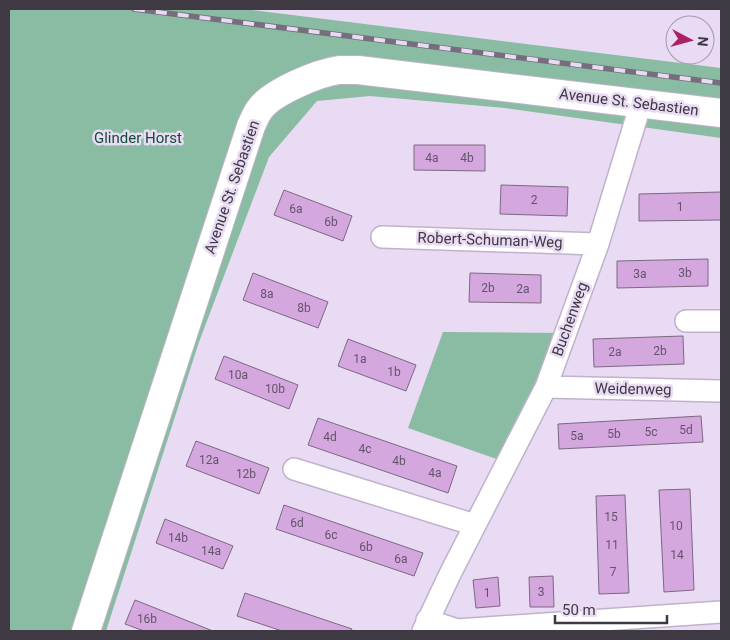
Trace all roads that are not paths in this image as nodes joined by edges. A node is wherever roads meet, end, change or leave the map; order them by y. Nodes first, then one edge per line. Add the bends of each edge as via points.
1 (641, 103) junction
2 (721, 113) edge
3 (382, 237) dead end
4 (598, 244) junction
5 (686, 321) dead end
6 (721, 321) edge
7 (546, 387) junction
8 (721, 391) edge
9 (294, 468) dead end
10 (474, 525) junction
11 (721, 612) edge
12 (425, 626) edge
13 (570, 627) edge
14 (457, 630) edge
15 (86, 631) edge

1 - 2 main road, Avenue St. Sebastien
1 - 4 street, Buchenweg
1 - 15 main road, Avenue St. Sebastien via 339,70 307,79 260,108 251,126
3 - 4 street, Robert-Schuman-Weg
4 - 7 street, Buchenweg
5 - 6 street
7 - 8 street, Weidenweg
7 - 10 street, Buchenweg
9 - 10 street
10 - 12 street, Buchenweg
11 - 13 street
12 - 14 street
13 - 14 street

